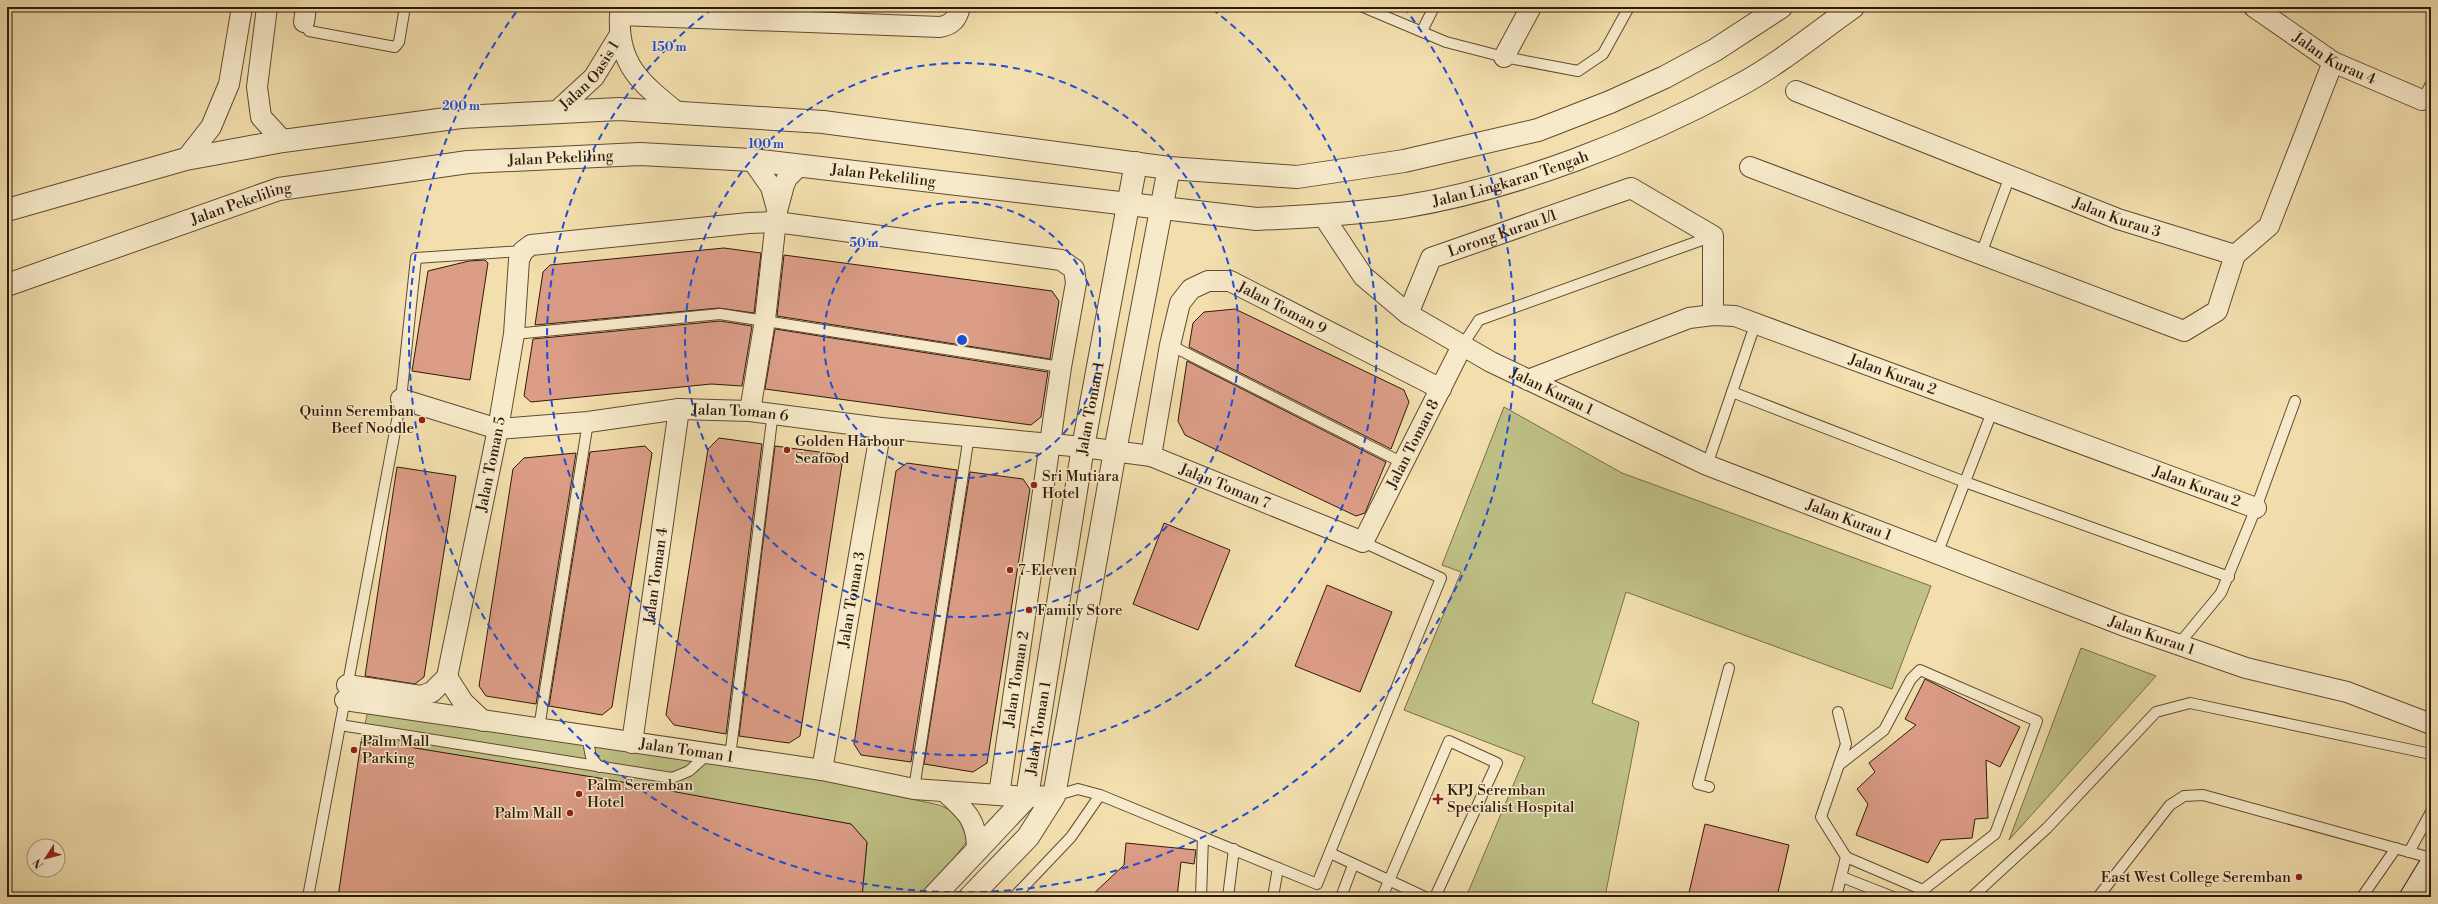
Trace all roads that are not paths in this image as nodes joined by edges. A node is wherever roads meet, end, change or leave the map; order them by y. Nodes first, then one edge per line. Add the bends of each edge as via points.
1 (242, 7) edge
2 (267, 7) edge
3 (405, 7) edge
4 (960, 7) edge
5 (1363, 7) edge
6 (1434, 7) edge
7 (1531, 7) edge
8 (1630, 7) edge
9 (1781, 7) edge
10 (1853, 7) edge
11 (2254, 7) edge
12 (617, 11) edge
13 (305, 14) edge
14 (862, 16) edge
15 (1422, 31) junction
16 (619, 36) junction
17 (1504, 57) junction
18 (2333, 62) junction
19 (1796, 91) dead end
20 (2426, 92) edge
21 (556, 112) junction
22 (678, 113) junction
23 (283, 141) junction
24 (186, 159) junction
25 (752, 160) junction
26 (1136, 163) junction
27 (800, 166) junction
28 (1750, 167) dead end
29 (1169, 168) junction
30 (2010, 176) junction
31 (1129, 206) junction
32 (1160, 209) junction
33 (7, 210) edge
34 (777, 217) junction
35 (1324, 217) junction
36 (1713, 236) junction
37 (523, 251) junction
38 (1981, 254) junction
39 (2235, 255) junction
40 (7, 285) edge
41 (1408, 314) junction
42 (1713, 315) junction
43 (765, 320) junction
44 (1755, 325) junction
45 (514, 334) junction
46 (1170, 345) junction
47 (1462, 346) junction
48 (1061, 366) junction
49 (1528, 380) junction
50 (1441, 388) junction
51 (1732, 392) junction
52 (401, 399) junction
53 (2295, 401) dead end
54 (679, 409) junction
55 (750, 411) junction
56 (773, 412) junction
57 (1992, 412) junction
58 (588, 422) junction
59 (881, 428) junction
60 (498, 429) junction
61 (969, 436) junction
62 (1051, 444) junction
63 (1083, 447) junction
64 (1115, 451) junction
65 (1151, 456) junction
66 (1403, 463) junction
67 (1707, 465) junction
68 (1965, 482) junction
69 (2256, 508) junction
70 (1363, 542) junction
71 (1937, 554) junction
72 (2229, 577) junction
73 (2178, 645) junction
74 (1729, 668) dead end
75 (1017, 675) junction
76 (447, 677) junction
77 (1046, 678) junction
78 (346, 693) junction
79 (1838, 712) dead end
80 (483, 721) junction
81 (2431, 724) edge
82 (340, 725) junction
83 (539, 728) junction
84 (587, 736) junction
85 (632, 743) junction
86 (709, 753) junction
87 (2431, 754) edge
88 (730, 757) junction
89 (1839, 765) junction
90 (599, 767) junction
91 (822, 770) junction
92 (1709, 787) dead end
93 (914, 789) junction
94 (944, 791) junction
95 (999, 795) junction
96 (1100, 795) junction
97 (1054, 796) junction
98 (1027, 797) junction
99 (2431, 812) edge
100 (1204, 837) junction
101 (2396, 848) junction
102 (977, 849) junction
103 (1234, 849) junction
104 (2409, 852) junction
105 (1330, 853) junction
106 (1846, 857) junction
107 (2431, 858) edge
108 (2431, 864) edge
109 (1353, 865) junction
110 (1278, 868) junction
111 (1842, 876) junction
112 (1388, 880) junction
113 (1920, 894) edge
114 (308, 897) edge
115 (933, 897) edge
116 (970, 897) edge
117 (1014, 897) edge
118 (1201, 897) edge
119 (1228, 897) edge
120 (1273, 897) edge
121 (1341, 897) edge
122 (1382, 897) edge
123 (1425, 897) edge
124 (1435, 897) edge
125 (1836, 897) edge
126 (1893, 897) edge
127 (1972, 897) edge
128 (2098, 897) edge
129 (2362, 897) edge
130 (2411, 897) edge

1 - 24 street via 229,84 211,127
2 - 23 street via 257,87 261,118
3 - 13 lane via 400,42 395,47 309,31
4 - 14 street, Jalan Oasis 1 via 953,22 940,27
5 - 15 lane
6 - 15 lane
7 - 17 street
8 - 17 lane via 1603,54 1578,71
9 - 29 street via 1715,50 1665,77 1538,130 1404,160 1297,177
10 - 35 street, Jalan Lingkaran Tengah via 1774,64 1738,86 1624,140 1557,166 1482,188 1403,206
11 - 18 street, Jalan Kurau 4
12 - 14 street, Jalan Oasis 1
12 - 16 street, Jalan Oasis 1
15 - 17 lane via 1446,42
16 - 21 street, Jalan Oasis 1 via 594,77
16 - 22 street, Jalan Oasis 1 via 637,77
18 - 20 street, Jalan Kurau 4
18 - 39 street via 2269,226
19 - 30 street, Jalan Kurau 3
21 - 22 street via 619,110
21 - 23 street via 461,117
22 - 26 street via 823,122
23 - 24 street
24 - 33 street
25 - 27 street, Jalan Pekeliling
25 - 34 street via 771,187
25 - 40 street, Jalan Pekeliling via 640,154 468,162 279,189
26 - 29 street
26 - 31 street, Jalan Toman 1
27 - 31 street, Jalan Pekeliling
27 - 34 street via 787,178
28 - 38 street
29 - 32 street, Jalan Toman 1
30 - 38 lane
30 - 39 street, Jalan Kurau 3 via 2118,218
31 - 32 street, Jalan Lingkaran Tengah
31 - 63 street, Jalan Toman 1
32 - 35 street, Jalan Lingkaran Tengah via 1257,219
32 - 64 street, Jalan Toman 1
34 - 37 street, Jalan Toman 2 via 749,223 531,245
34 - 43 street
34 - 48 street, Jalan Toman 2 via 1061,260 1074,269 1076,283
35 - 41 street, Jalan Kurau 1 via 1362,276
36 - 41 street, Lorong Kurau 1/1 via 1631,188 1431,258
36 - 42 street
36 - 47 lane via 1479,320
37 - 45 street, Jalan Toman 5 via 518,260
37 - 52 lane via 416,258
38 - 39 street via 2184,331 2217,311
41 - 47 street, Jalan Kurau 1
42 - 44 street, Jalan Kurau 2 via 1735,316
42 - 49 street, Jalan Kurau 2 via 1689,318
43 - 45 lane via 720,314
43 - 48 lane
43 - 55 street
44 - 51 lane
44 - 57 street, Jalan Kurau 2
45 - 60 street, Jalan Toman 5
46 - 50 street, Jalan Toman 9 via 1180,303 1191,288 1208,281 1230,281
46 - 65 street, Jalan Toman 9
46 - 66 lane
47 - 49 street, Jalan Kurau 1
47 - 50 street, Jalan Toman 8
48 - 62 street, Jalan Toman 2
49 - 67 street, Jalan Kurau 1
50 - 66 street, Jalan Toman 8
51 - 67 lane
51 - 68 lane
52 - 60 street, Jalan Toman 6
52 - 78 lane
53 - 69 lane
54 - 55 street, Jalan Toman 6
54 - 58 street, Jalan Toman 6
54 - 85 street, Jalan Toman 4
55 - 56 street, Jalan Toman 6
56 - 59 street, Jalan Toman 6
56 - 88 lane
57 - 68 lane
57 - 69 street, Jalan Kurau 2
58 - 60 street, Jalan Toman 6
58 - 83 lane
59 - 61 street, Jalan Toman 6
59 - 91 street, Jalan Toman 3
60 - 76 street, Jalan Toman 5
61 - 62 street, Jalan Toman 6
61 - 93 lane
62 - 63 street, Jalan Toman 6
62 - 75 street, Jalan Toman 2
63 - 64 street, Jalan Toman 7
63 - 77 street, Jalan Toman 1
64 - 65 street, Jalan Toman 7
64 - 97 street, Jalan Toman 1
65 - 70 street, Jalan Toman 7
66 - 70 street, Jalan Toman 8
67 - 71 street, Jalan Kurau 1
68 - 71 lane
68 - 72 lane
69 - 72 lane
70 - 105 lane via 1441,578
71 - 73 street, Jalan Kurau 1
72 - 73 lane via 2212,606
73 - 81 street, Jalan Kurau 1 via 2246,668 2347,692
74 - 92 lane via 1698,784
75 - 77 street
75 - 95 street, Jalan Toman 2
76 - 78 street via 432,692 421,696
76 - 80 street via 463,702
77 - 98 street, Jalan Toman 1
78 - 80 street, Jalan Toman 1
78 - 82 lane
79 - 89 lane via 1846,744
80 - 83 street, Jalan Toman 1
82 - 90 lane
82 - 114 lane
83 - 84 street, Jalan Toman 1
84 - 85 street, Jalan Toman 1
84 - 90 lane via 591,757
85 - 86 street, Jalan Toman 1
86 - 88 street, Jalan Toman 1
86 - 90 lane via 689,771 672,778
87 - 127 lane via 2190,703 2156,712 2047,828
88 - 91 street, Jalan Toman 1
89 - 106 lane via 1821,817
89 - 113 lane via 1884,730 1911,679 1920,670 2037,722 1995,834
91 - 93 street, Jalan Toman 1
93 - 94 street, Jalan Toman 1
94 - 95 street, Jalan Toman 1
94 - 102 street via 972,819
95 - 98 street, Jalan Toman 1
96 - 97 lane via 1078,789
96 - 100 lane
96 - 117 lane via 1071,838
97 - 98 street, Jalan Toman 1
97 - 116 street, Jalan Toman 1 via 1028,837
98 - 102 street, Jalan Toman 1
99 - 104 lane
100 - 103 lane
100 - 118 lane
101 - 104 lane
101 - 128 lane via 2203,795 2184,796 2170,805
101 - 129 lane
102 - 115 street, Jalan Toman 1
103 - 110 lane
103 - 119 lane
104 - 107 lane
105 - 109 lane
105 - 110 lane via 1317,884
106 - 111 lane
106 - 113 lane
108 - 130 street
109 - 112 lane
109 - 121 lane
110 - 120 lane
111 - 125 lane
111 - 126 lane
112 - 122 lane
112 - 123 lane
112 - 124 lane via 1449,741 1497,763

